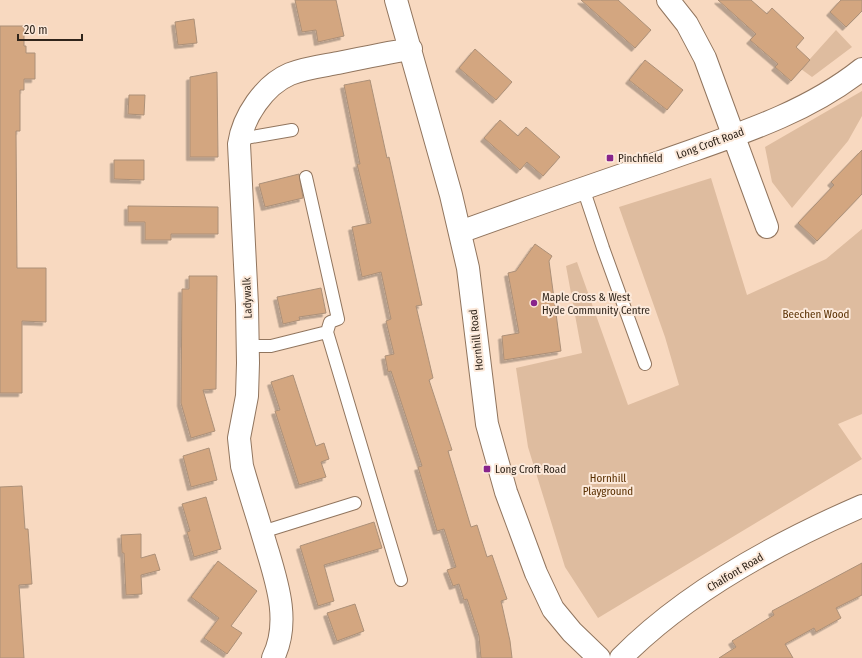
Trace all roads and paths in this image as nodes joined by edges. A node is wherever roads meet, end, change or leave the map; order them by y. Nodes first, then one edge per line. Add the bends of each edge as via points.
1 (396, 0) edge
2 (668, 0) edge
3 (411, 49) junction
4 (862, 69) edge
5 (292, 130) dead end
6 (733, 136) junction
7 (240, 139) junction
8 (306, 177) dead end
9 (583, 188) junction
10 (767, 226) dead end
11 (460, 232) junction
12 (327, 332) junction
13 (248, 346) junction
14 (645, 364) dead end
15 (355, 503) dead end
16 (862, 506) edge
17 (262, 532) junction
18 (401, 580) dead end
19 (273, 658) edge
20 (599, 658) edge
21 (621, 658) edge

1 - 3 street, Hornhill Road
2 - 6 street via 687,24 705,58
3 - 7 street, Ladywalk via 289,74 264,95 246,118
3 - 11 street, Hornhill Road
4 - 6 street, Long Croft Road via 810,103
5 - 7 lane
6 - 9 street, Long Croft Road
6 - 10 street
7 - 13 street, Ladywalk
8 - 12 lane via 338,319 330,322
9 - 11 street, Long Croft Road
9 - 14 lane
11 - 20 street, Hornhill Road via 468,268 487,424 506,492 536,573 551,605 572,632
12 - 13 lane via 271,346
12 - 18 lane
13 - 17 street, Ladywalk via 247,396 239,438 240,452
15 - 17 lane
16 - 21 street, Chalfont Road via 744,566 700,594 653,629
17 - 19 street, Ladywalk via 281,607 278,646

